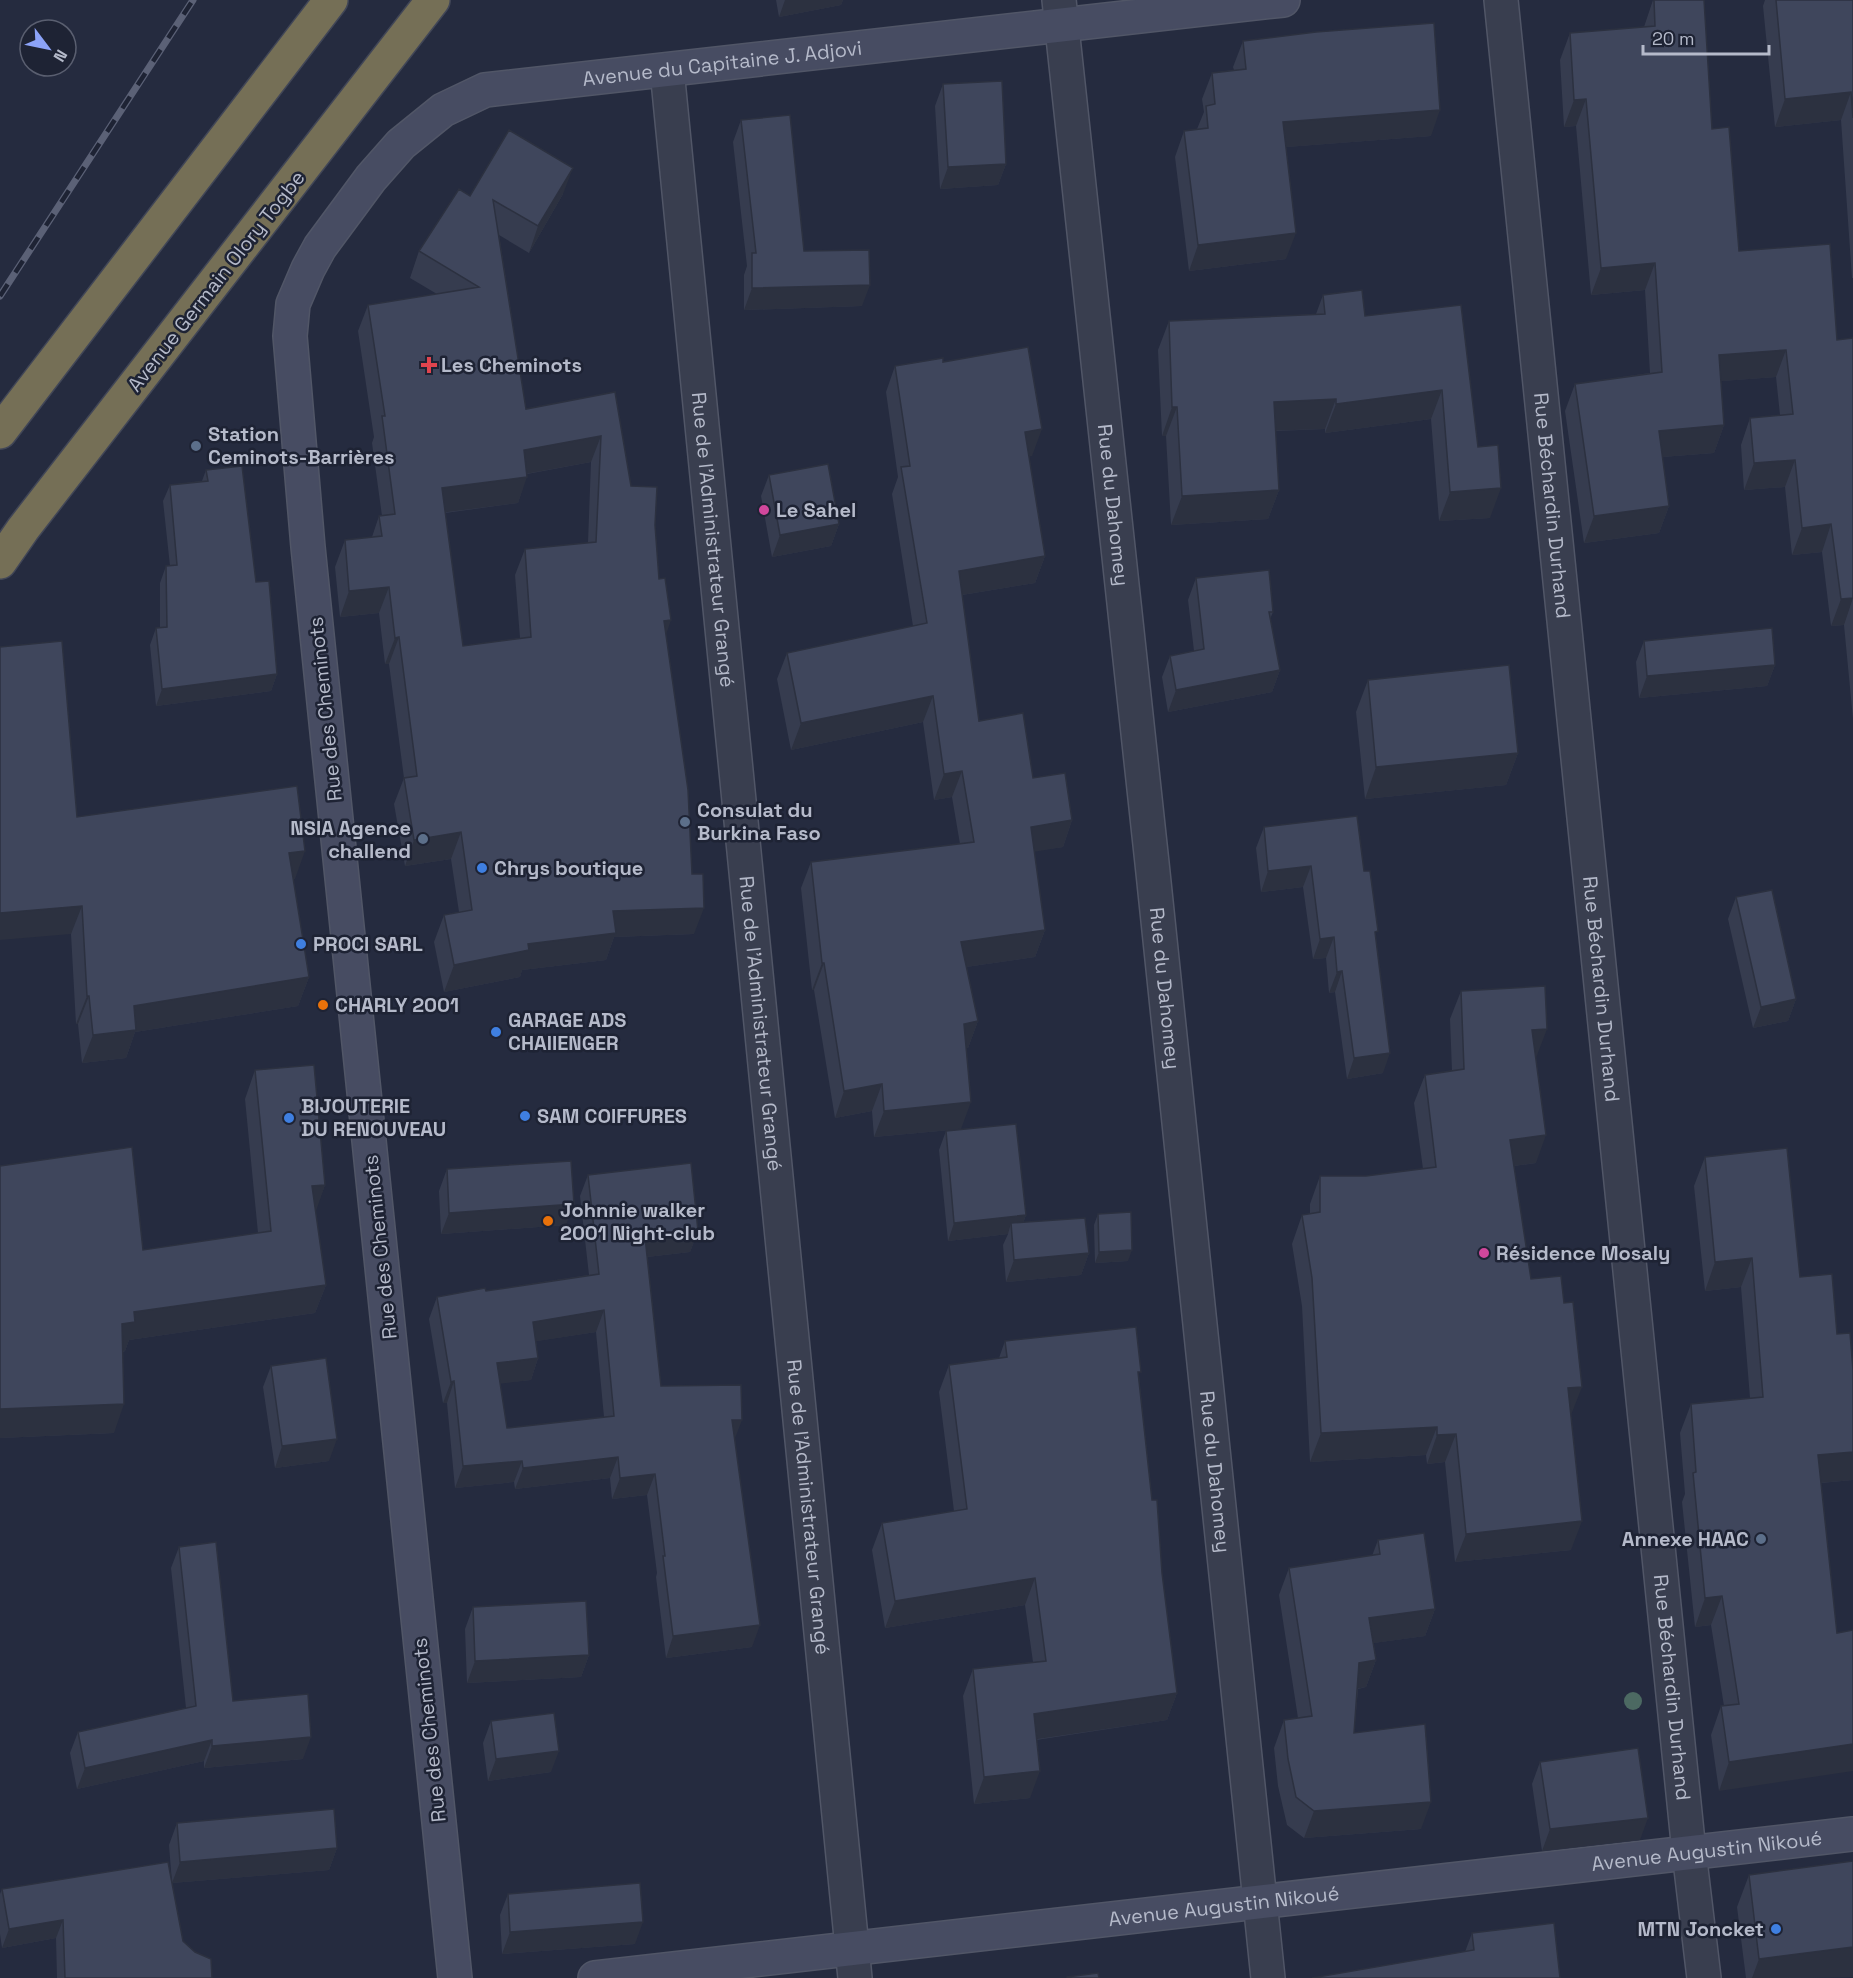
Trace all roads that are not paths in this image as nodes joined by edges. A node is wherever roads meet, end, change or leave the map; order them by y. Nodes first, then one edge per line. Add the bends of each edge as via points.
1 (330, 0) edge
2 (433, 0) edge
3 (1283, 0) edge
4 (1501, 0) edge
5 (1060, 13) edge
6 (667, 70) junction
7 (290, 336) joint
8 (0, 432) edge
9 (0, 562) edge
10 (1853, 1834) edge
11 (1689, 1852) junction
12 (1260, 1902) junction
13 (854, 1963) edge
14 (455, 1978) edge
15 (595, 1978) edge
16 (1268, 1978) edge
17 (1704, 1978) edge

1 - 8 highway
2 - 9 highway, Avenue Germain Olory Togbe
3 - 5 street, Avenue du Capitaine J. Adjovi
4 - 11 street, Rue Béchardin Durhand
5 - 6 street, Avenue du Capitaine J. Adjovi
5 - 12 street, Rue du Dahomey
6 - 7 street, Avenue du Capitaine J. Adjovi via 486,90 443,110 401,144 320,247 293,304
6 - 13 street, Rue de l'Administrateur Grangé
7 - 14 street, Rue des Cheminots via 308,547
10 - 11 street, Avenue Augustin Nikoué
11 - 12 street, Avenue Augustin Nikoué
11 - 17 street, Rue Béchardin Durhand
12 - 13 street, Avenue Augustin Nikoué
12 - 16 street, Rue du Dahomey
13 - 15 street, Avenue Augustin Nikoué

